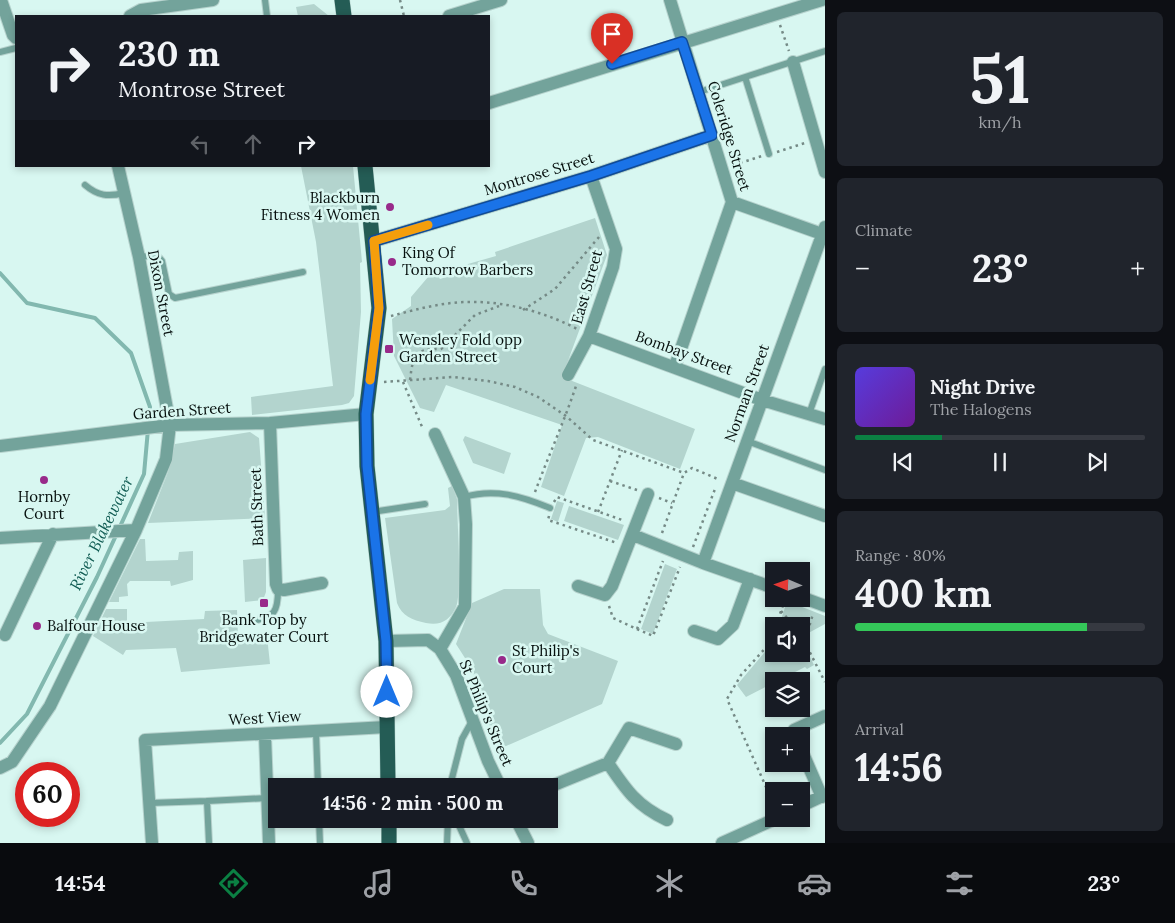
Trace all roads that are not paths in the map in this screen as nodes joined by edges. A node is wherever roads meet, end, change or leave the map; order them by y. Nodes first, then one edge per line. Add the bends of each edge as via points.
1 (1, 0) edge
2 (213, 0) edge
3 (265, 0) edge
4 (342, 0) edge
5 (501, 0) edge
6 (670, 0) edge
7 (820, 0) edge
8 (137, 9) edge
9 (267, 15) edge
10 (344, 15) edge
11 (456, 15) edge
12 (15, 37) edge
13 (682, 42) junction
14 (15, 48) edge
15 (825, 51) edge
16 (0, 52) edge
17 (793, 62) junction
18 (745, 77) junction
19 (699, 92) junction
20 (490, 103) edge
21 (712, 135) junction
22 (820, 138) edge
23 (769, 154) dead end
24 (118, 167) edge
25 (365, 167) edge
26 (825, 172) edge
27 (591, 176) junction
28 (85, 185) dead end
29 (124, 193) junction
30 (732, 202) junction
31 (824, 232) edge
32 (374, 241) junction
33 (139, 257) junction
34 (303, 272) dead end
35 (589, 336) junction
36 (676, 366) junction
37 (825, 368) edge
38 (568, 375) road end
39 (762, 400) junction
40 (366, 414) junction
41 (808, 414) junction
42 (825, 419) edge
43 (270, 423) junction
44 (170, 426) junction
45 (435, 434) road end
46 (747, 441) junction
47 (0, 446) edge
48 (825, 470) edge
49 (731, 484) junction
50 (648, 494) dead end
51 (464, 497) junction
52 (425, 504) dead end
53 (550, 508) road end
54 (372, 512) junction
55 (825, 516) edge
56 (130, 530) junction
57 (53, 534) junction
58 (632, 536) junction
59 (0, 538) edge
60 (703, 563) junction
61 (750, 579) junction
62 (322, 583) dead end
63 (765, 585) edge
64 (578, 586) dead end
65 (278, 589) junction
66 (252, 621) dead end
67 (694, 631) dead end
68 (5, 635) dead end
69 (386, 641) junction
70 (440, 648) junction
71 (825, 716) edge
72 (473, 720) junction
73 (387, 726) junction
74 (801, 727) edge
75 (316, 732) junction
76 (265, 735) junction
77 (676, 744) dead end
78 (608, 763) junction
79 (0, 768) edge
80 (810, 768) edge
81 (318, 778) edge
82 (388, 778) edge
83 (452, 778) edge
84 (497, 778) edge
85 (558, 783) edge
86 (823, 796) edge
87 (268, 798) joint
88 (207, 801) junction
89 (810, 802) edge
90 (150, 803) junction
91 (667, 820) dead end
92 (765, 824) edge
93 (269, 828) edge
94 (319, 828) edge
95 (389, 828) edge
96 (448, 828) edge
97 (460, 828) edge
98 (520, 828) edge
99 (152, 843) edge
100 (209, 843) edge
101 (269, 843) edge
102 (320, 843) edge
103 (389, 843) edge
104 (447, 843) edge
105 (467, 843) edge
106 (528, 843) edge
107 (722, 843) edge

1 - 12 street
2 - 8 street
3 - 9 lane
4 - 10 main road
5 - 11 street
6 - 13 street, Coleridge Street
7 - 13 street
13 - 19 street, Coleridge Street
13 - 20 street
14 - 16 lane
15 - 17 lane
17 - 18 lane
17 - 22 street
18 - 19 lane
18 - 23 lane
19 - 21 street, Coleridge Street
21 - 27 street, Montrose Street
21 - 30 street, Coleridge Street
22 - 26 street
24 - 29 street, Dixon Street
25 - 32 main road
27 - 32 street, Montrose Street
27 - 35 street, East Street via 616,249
28 - 29 lane via 101,195
29 - 33 street, Dixon Street
30 - 31 street
30 - 36 street, Coleridge Street
31 - 39 street, Norman Street
32 - 40 main road via 379,308
33 - 34 lane via 157,255 162,262 169,294 175,298
33 - 44 street, Dixon Street
35 - 36 street, Bombay Street
35 - 38 street, East Street
36 - 39 street, Bombay Street
37 - 41 lane
39 - 41 street, Bombay Street
39 - 46 street, Norman Street
40 - 43 street, Garden Street
40 - 54 main road
41 - 42 street, Bombay Street
43 - 44 street, Garden Street
43 - 65 street, Bath Street
44 - 47 street, Garden Street
44 - 56 street, Dixon Street via 166,459
45 - 51 street
46 - 48 lane
46 - 49 street, Norman Street
49 - 55 street
49 - 60 street, Norman Street
50 - 58 street
51 - 53 lane via 493,492 515,495
51 - 70 street via 465,606
52 - 54 lane
54 - 69 main road
56 - 57 street
56 - 79 street, Dixon Street via 50,706 12,762
57 - 59 street
57 - 68 street
58 - 60 street
58 - 64 street via 612,586 605,595
60 - 61 street
61 - 63 street
61 - 67 street via 733,625 718,639
62 - 65 street
65 - 66 lane via 278,602 272,615
69 - 70 street, St Philip's Street via 428,640
69 - 73 main road
70 - 72 street, St Philip's Street via 456,675
71 - 74 street
72 - 83 lane via 462,739
72 - 84 street, St Philip's Street
73 - 75 street, West View
73 - 82 main road
75 - 76 street, West View
75 - 81 lane
76 - 87 street
76 - 90 street, West View via 145,740
77 - 78 street via 629,728
78 - 85 street
78 - 91 street via 630,796
80 - 86 street
86 - 89 street
87 - 88 lane
88 - 90 lane
88 - 100 lane
90 - 99 street
92 - 107 street
93 - 101 street
94 - 102 lane
95 - 103 main road
96 - 104 lane
97 - 105 lane
98 - 106 street

